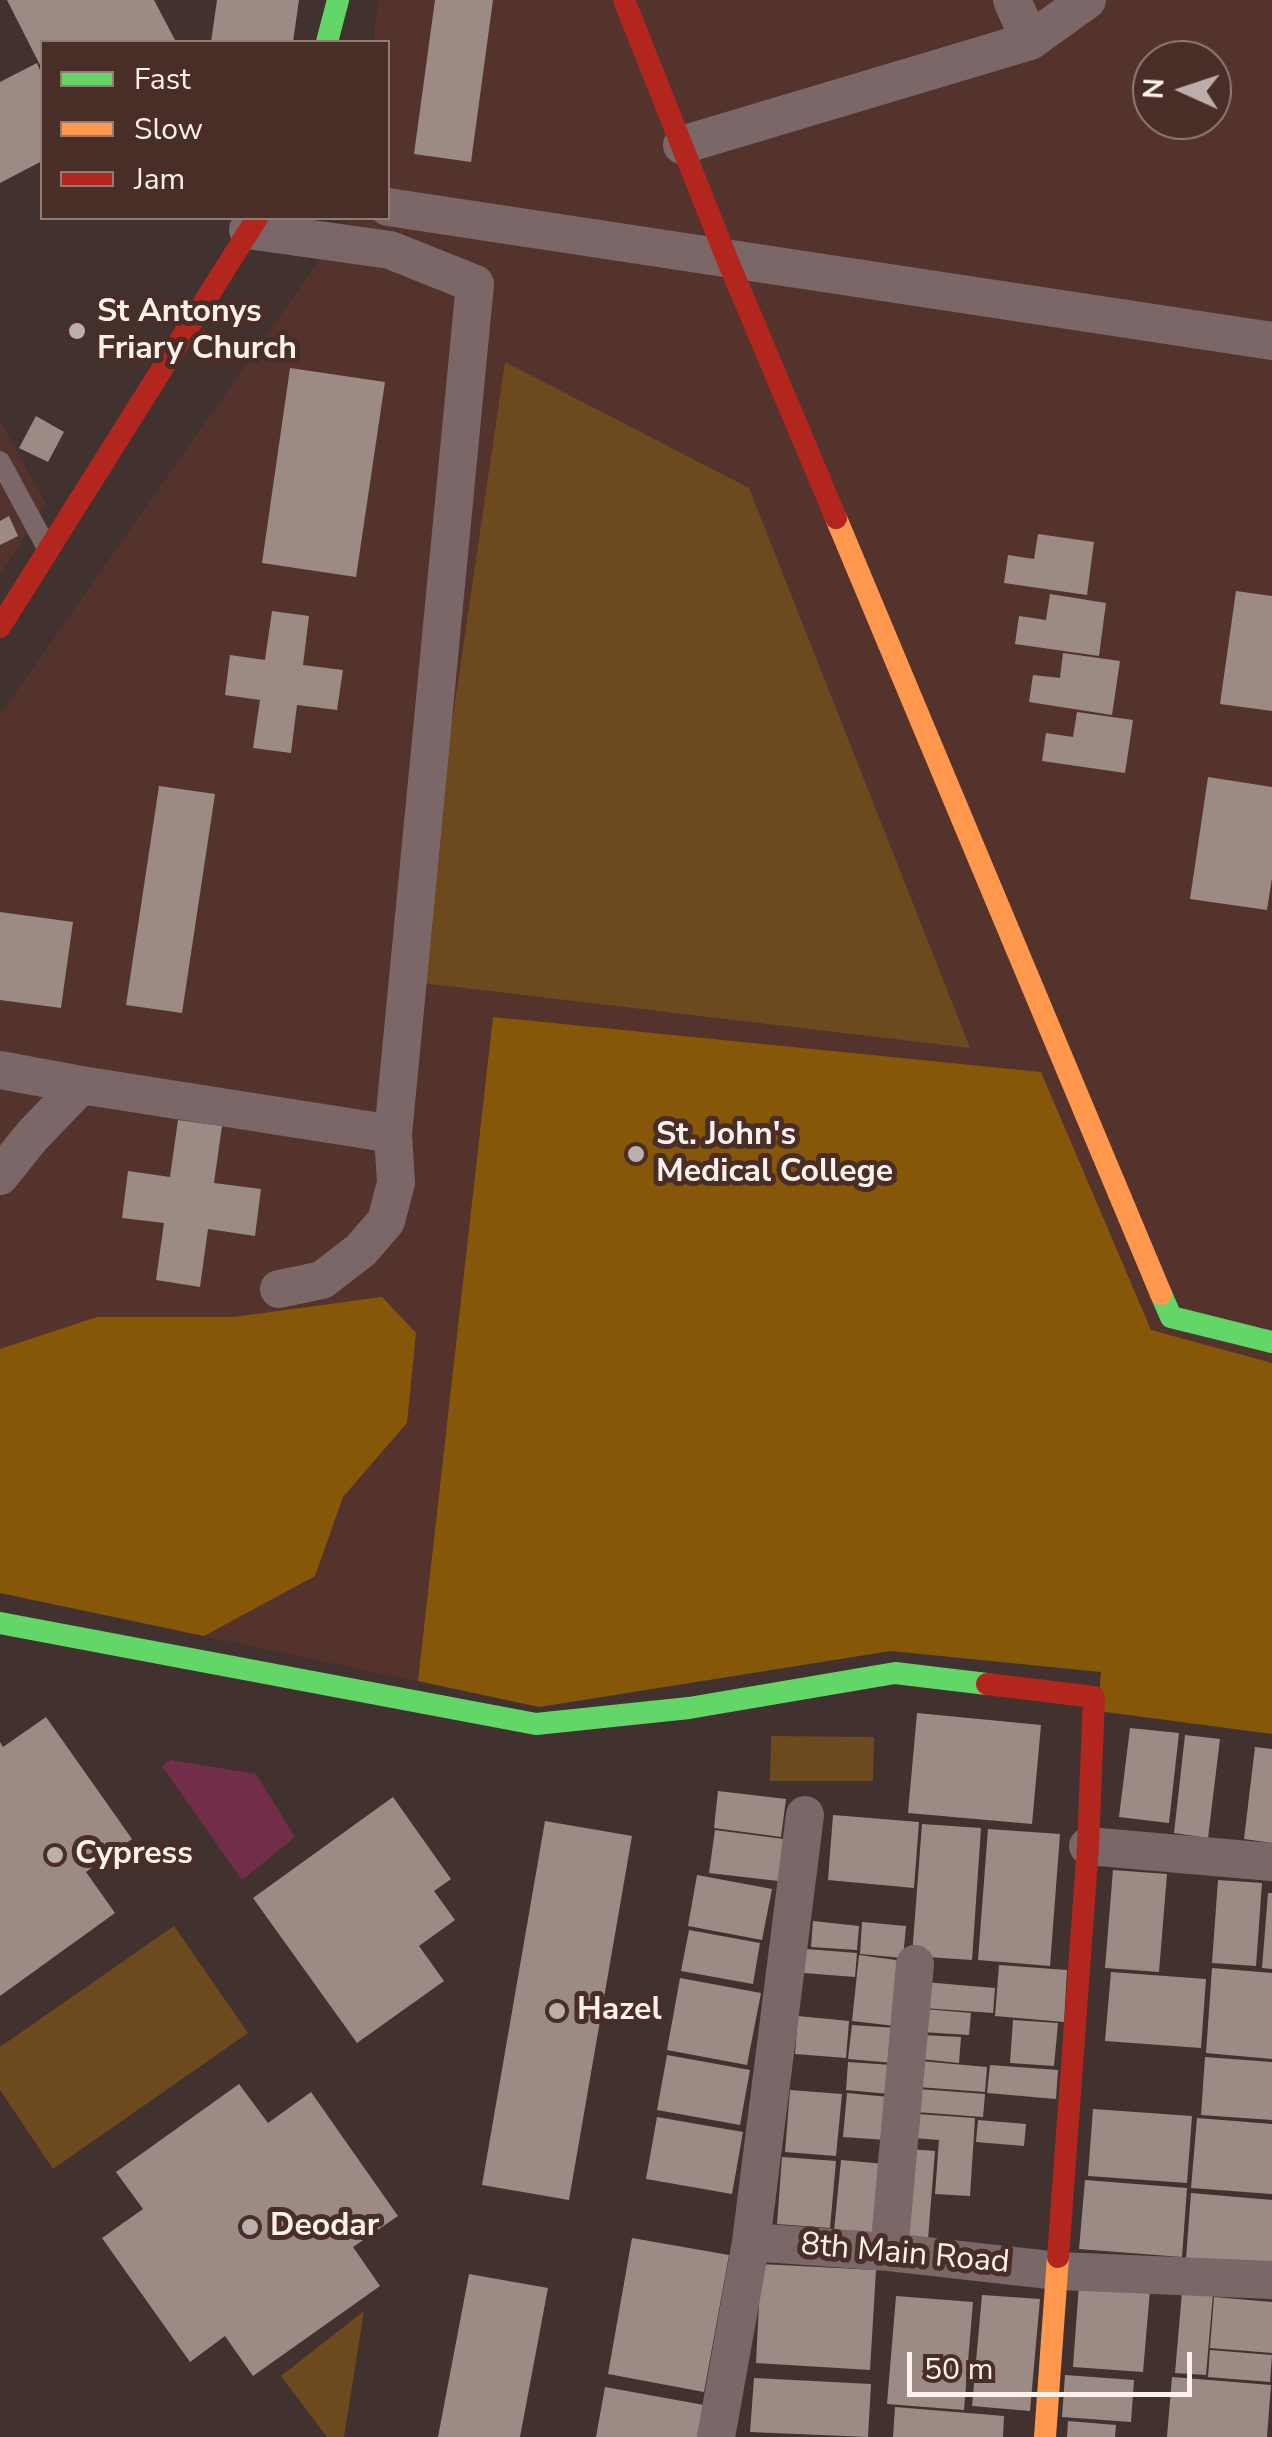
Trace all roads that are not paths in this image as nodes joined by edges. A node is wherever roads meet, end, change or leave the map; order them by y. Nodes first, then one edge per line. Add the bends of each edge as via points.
1 (338, 0) edge
2 (624, 0) edge
3 (1012, 0) edge
4 (1087, 0) edge
5 (328, 40) edge
6 (1030, 41) junction
7 (682, 146) junction
8 (390, 208) edge
9 (252, 224) edge
10 (727, 258) junction
11 (1272, 341) edge
12 (0, 461) edge
13 (48, 550) junction
14 (0, 627) edge
15 (0, 1070) edge
16 (81, 1085) junction
17 (393, 1134) junction
18 (0, 1176) edge
19 (278, 1289) dead end
20 (1272, 1342) edge
21 (0, 1623) edge
22 (805, 1815) dead end
23 (1088, 1846) junction
24 (1272, 1862) edge
25 (915, 1964) dead end
26 (751, 2242) junction
27 (890, 2252) junction
28 (1058, 2270) junction
29 (1272, 2280) edge
30 (716, 2437) edge
31 (1045, 2437) edge

1 - 5 street
2 - 7 street
3 - 6 street
4 - 6 street
6 - 7 street
7 - 10 street
8 - 10 street
9 - 13 street
9 - 17 street via 390,250 475,284
10 - 11 street
10 - 20 street via 1171,1318
12 - 13 lane
13 - 14 street
15 - 16 street
16 - 17 street
16 - 18 street
17 - 19 street via 396,1183 386,1221 322,1280
21 - 23 street via 536,1724 689,1708 894,1673 1094,1697
22 - 26 street
23 - 24 street
23 - 28 street
25 - 27 street
26 - 27 street, 8th Main Road
26 - 30 street
27 - 28 street, 8th Main Road
28 - 29 street, 8th Main Road
28 - 31 street

